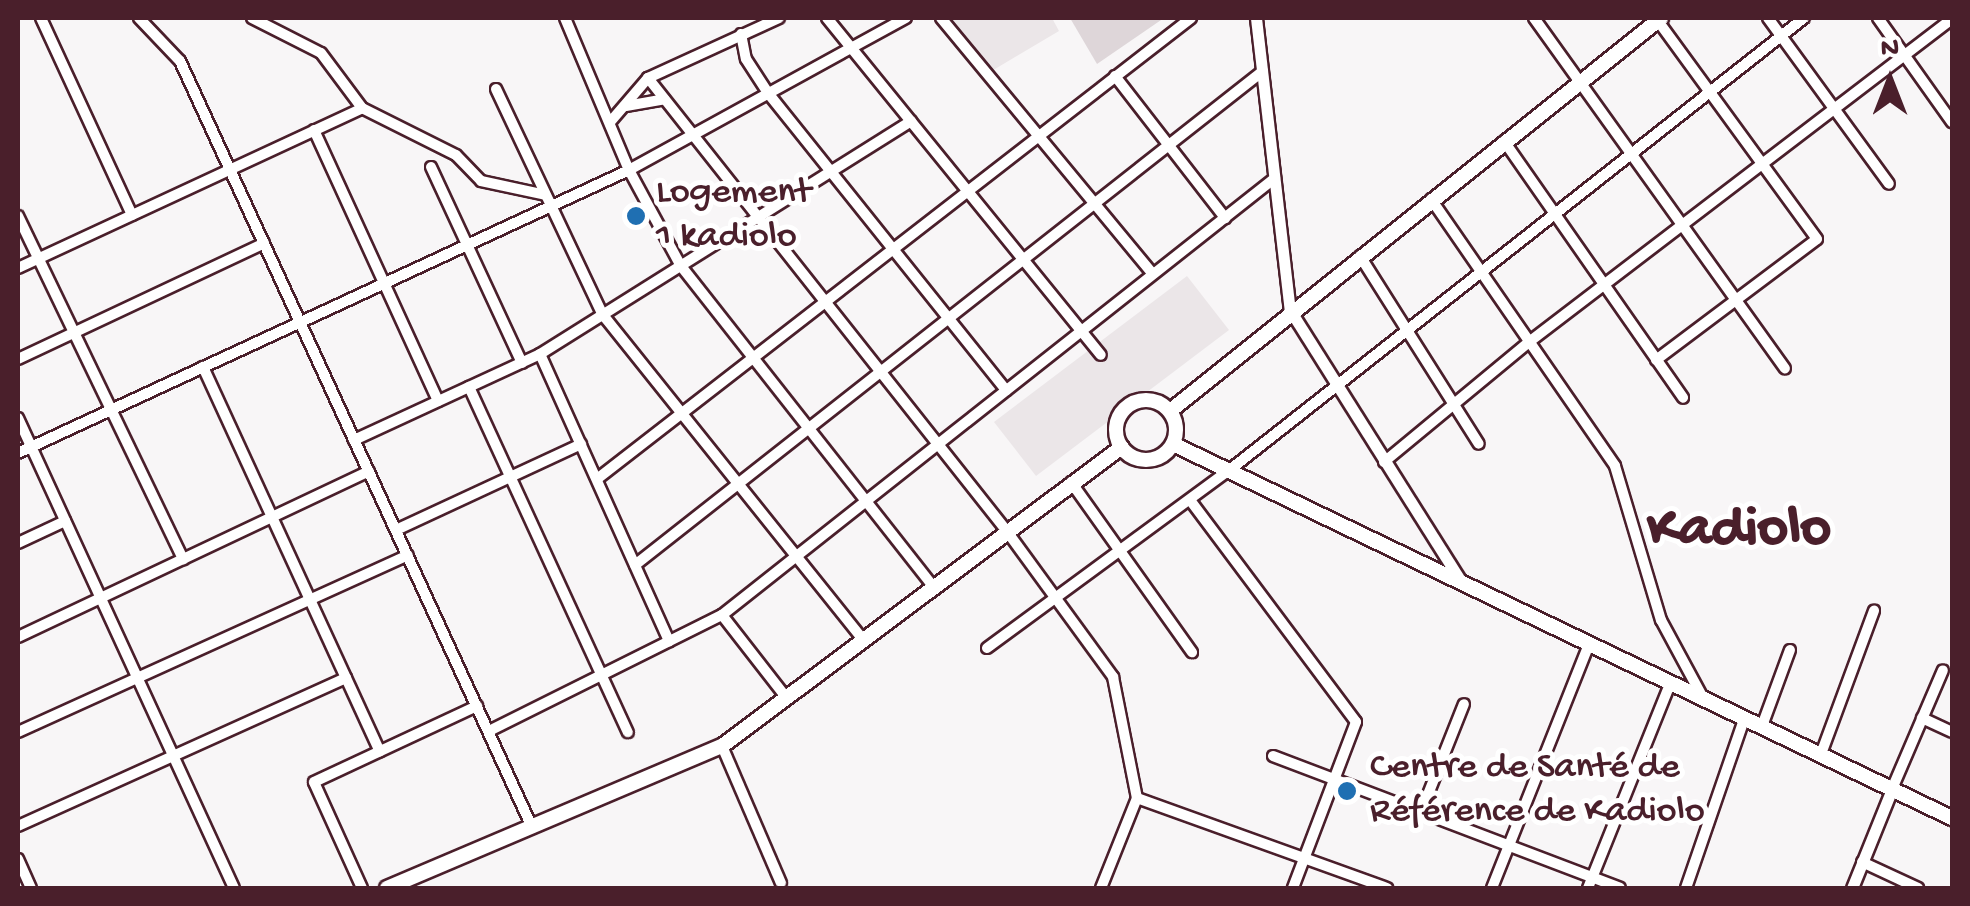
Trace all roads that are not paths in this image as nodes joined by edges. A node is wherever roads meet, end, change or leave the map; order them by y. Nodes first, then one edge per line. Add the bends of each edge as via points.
1 (41, 18) edge
2 (139, 18) edge
3 (252, 18) edge
4 (565, 18) edge
5 (779, 18) edge
6 (827, 18) edge
7 (906, 18) edge
8 (941, 18) edge
9 (1190, 18) edge
10 (1256, 18) edge
11 (1534, 18) edge
12 (1658, 18) edge
13 (1768, 18) edge
14 (1804, 18) edge
15 (1878, 18) edge
16 (1952, 19) edge
17 (752, 23) edge
18 (741, 34) junction
19 (1781, 36) junction
20 (851, 48) junction
21 (1905, 56) junction
22 (1263, 71) junction
23 (1115, 76) junction
24 (648, 78) junction
25 (1580, 82) junction
26 (496, 89) dead end
27 (1709, 92) junction
28 (768, 94) junction
29 (664, 99) junction
30 (602, 100) junction
31 (623, 106) junction
32 (362, 108) junction
33 (1836, 110) junction
34 (610, 120) junction
35 (911, 120) junction
36 (1952, 122) edge
37 (314, 130) junction
38 (693, 134) junction
39 (1039, 136) junction
40 (1504, 141) junction
41 (1169, 145) junction
42 (1631, 152) junction
43 (1764, 166) junction
44 (431, 167) dead end
45 (230, 169) junction
46 (629, 170) junction
47 (830, 171) junction
48 (1275, 178) junction
49 (1890, 184) dead end
50 (968, 191) junction
51 (1431, 199) junction
52 (548, 200) junction
53 (1095, 203) junction
54 (1554, 213) junction
55 (132, 215) junction
56 (18, 216) edge
57 (758, 217) junction
58 (1225, 218) junction
59 (1685, 228) junction
60 (264, 244) junction
61 (467, 245) junction
62 (893, 249) junction
63 (1360, 255) junction
64 (42, 257) junction
65 (1024, 259) junction
66 (681, 266) junction
67 (18, 268) edge
68 (1480, 270) junction
69 (1154, 274) junction
70 (384, 283) junction
71 (1605, 286) junction
72 (1736, 300) junction
73 (825, 302) junction
74 (1290, 310) junction
75 (602, 315) junction
76 (948, 318) junction
77 (300, 322) junction
78 (1406, 329) junction
79 (77, 331) junction
80 (1082, 331) junction
81 (1529, 342) junction
82 (540, 354) junction
83 (1101, 354) dead end
84 (753, 358) junction
85 (18, 359) edge
86 (1656, 360) junction
87 (522, 363) junction
88 (203, 368) junction
89 (1785, 368) dead end
90 (880, 372) junction
91 (1336, 385) junction
92 (469, 387) junction
93 (1006, 390) junction
94 (1683, 398) dead end
95 (438, 401) junction
96 (1454, 404) junction
97 (113, 409) junction
98 (1170, 410) junction
99 (682, 414) junction
100 (18, 418) edge
101 (809, 428) junction
102 (354, 440) junction
103 (581, 444) junction
104 (938, 444) junction
105 (1173, 444) junction
106 (1478, 444) dead end
107 (31, 447) junction
108 (1121, 447) junction
109 (18, 454) edge
110 (1384, 462) junction
111 (369, 471) junction
112 (1228, 472) junction
113 (510, 476) junction
114 (596, 480) junction
115 (1070, 481) junction
116 (738, 484) junction
117 (1190, 500) junction
118 (866, 501) junction
119 (272, 517) junction
120 (65, 520) junction
121 (396, 530) junction
122 (1006, 530) junction
123 (18, 543) edge
124 (1120, 551) junction
125 (408, 554) junction
126 (796, 556) junction
127 (183, 558) junction
128 (635, 565) junction
129 (1462, 584) junction
130 (932, 585) junction
131 (100, 598) junction
132 (1056, 598) junction
133 (310, 599) junction
134 (1874, 611) dead end
135 (722, 614) junction
136 (18, 636) edge
137 (862, 638) junction
138 (669, 641) junction
139 (1589, 644) junction
140 (987, 648) dead end
141 (1790, 650) dead end
142 (1192, 652) dead end
143 (1942, 670) dead end
144 (601, 675) junction
145 (137, 677) junction
146 (346, 678) junction
147 (1671, 682) junction
148 (785, 696) junction
149 (1702, 696) junction
150 (1464, 704) dead end
151 (478, 706) junction
152 (1745, 717) junction
153 (1922, 718) junction
154 (1762, 726) junction
155 (489, 731) junction
156 (18, 732) edge
157 (628, 732) dead end
158 (1952, 732) edge
159 (722, 746) junction
160 (380, 751) junction
161 (1821, 754) junction
162 (173, 756) junction
163 (1273, 756) dead end
164 (1334, 779) junction
165 (1892, 789) junction
166 (1137, 798) junction
167 (1421, 812) junction
168 (1952, 818) edge
169 (18, 826) edge
170 (532, 827) junction
171 (1509, 846) junction
172 (1304, 858) junction
173 (18, 859) edge
174 (1862, 862) junction
175 (781, 883) dead end
176 (1591, 883) edge
177 (31, 888) edge
178 (234, 888) edge
179 (362, 888) edge
180 (387, 888) edge
181 (1102, 888) edge
182 (1292, 888) edge
183 (1387, 888) edge
184 (1492, 888) edge
185 (1620, 888) edge
186 (1686, 888) edge
187 (1852, 888) edge
188 (1918, 888) edge

1 - 55 street
2 - 45 street via 180,61
3 - 32 street via 321,53
4 - 30 street
5 - 17 street
6 - 20 street
7 - 20 street
8 - 39 street
9 - 23 street
10 - 22 street
11 - 25 street
12 - 25 main road
12 - 27 street
13 - 19 street
14 - 19 street
15 - 21 street
16 - 21 street
17 - 18 street
18 - 24 street
18 - 28 street via 746,58
19 - 27 street
19 - 33 street
20 - 28 street
20 - 35 street
21 - 33 street
21 - 36 street
22 - 41 street
22 - 48 street
23 - 39 street
23 - 41 street
24 - 29 street
24 - 31 street
25 - 40 main road
25 - 42 street
26 - 52 street
27 - 42 street
27 - 43 street
28 - 38 street
28 - 47 street
29 - 31 street
29 - 38 street
30 - 31 street
30 - 34 street
31 - 34 street
32 - 37 street
32 - 52 street via 456,155 481,181
33 - 43 street
33 - 49 street
34 - 46 street
35 - 47 street
35 - 50 street
37 - 45 street
37 - 70 street
38 - 46 street
38 - 57 street
39 - 50 street
39 - 53 street
40 - 51 main road
40 - 54 street
41 - 53 street
41 - 58 street
42 - 54 street
42 - 59 street
43 - 59 street
43 - 72 street via 1817,240
44 - 61 street
45 - 55 street
45 - 60 street
46 - 52 street
46 - 66 street
47 - 57 street
47 - 62 street
48 - 58 street
48 - 74 street
50 - 62 street
50 - 65 street
51 - 63 main road
51 - 68 street
52 - 61 street
52 - 75 street
53 - 65 street
53 - 69 street
54 - 68 street
54 - 71 street
55 - 64 street
56 - 64 street
57 - 66 street
57 - 73 street
58 - 69 street
59 - 71 street
59 - 72 street
60 - 77 street
60 - 79 street
61 - 70 street
61 - 87 street
62 - 73 street
62 - 76 street
63 - 74 main road
63 - 78 street
64 - 67 street
64 - 79 street
65 - 76 street
65 - 80 street
66 - 75 street
66 - 84 street
68 - 78 street
68 - 81 street
69 - 80 street
70 - 77 street
70 - 95 street
71 - 81 street
71 - 86 street
72 - 86 street
72 - 89 street
73 - 84 street
73 - 90 street
74 - 91 street
74 - 98 main road
75 - 82 street
75 - 99 street
76 - 90 street
76 - 93 street
77 - 88 street
77 - 102 street
78 - 91 street
78 - 96 street
79 - 85 street
79 - 97 street
80 - 83 street
80 - 93 street
81 - 96 street
81 - 149 street via 1615,466 1662,620
82 - 87 street
82 - 103 street
84 - 99 street
84 - 101 street
86 - 94 street
87 - 92 street
88 - 97 street
88 - 119 street
90 - 101 street
90 - 104 street
91 - 110 street
91 - 112 street
92 - 95 street
92 - 113 street
93 - 104 street
95 - 102 street
96 - 106 street
96 - 110 street
97 - 107 street
97 - 127 street
98 - 105 main road via 1177,427
98 - 108 main road via 1153,400 1126,408 1116,422
99 - 114 street
99 - 116 street
100 - 107 street
101 - 116 street
101 - 118 street
102 - 111 street
103 - 113 street
103 - 114 street
104 - 118 street
104 - 122 street
105 - 108 main road via 1148,461
105 - 112 main road
107 - 109 street
107 - 120 street
108 - 115 main road
110 - 129 street
111 - 119 street
111 - 121 street
112 - 117 street
112 - 129 main road
113 - 121 street
113 - 144 street
114 - 128 street
115 - 122 main road
115 - 124 street
116 - 126 street
116 - 128 street
117 - 124 street
117 - 164 street via 1356,722
118 - 126 street
118 - 130 street
119 - 127 street
119 - 133 street
120 - 123 street
120 - 131 street
121 - 125 street
122 - 130 main road
122 - 132 street
124 - 132 street
124 - 142 street
125 - 133 street
125 - 151 street
126 - 135 street
126 - 137 street
127 - 131 street
128 - 138 street
129 - 139 main road
130 - 137 main road
131 - 136 street
131 - 145 street
132 - 140 street
132 - 166 street via 1114,677
133 - 145 street
133 - 146 street
134 - 161 street
135 - 138 street
135 - 148 street
137 - 148 main road
138 - 144 street
139 - 147 main road
139 - 171 street
141 - 154 street
143 - 153 street
144 - 155 street
144 - 157 street
145 - 156 street
145 - 162 street
146 - 160 street
146 - 162 street
147 - 149 main road
147 - 176 street
148 - 159 main road
149 - 152 main road
150 - 167 street
151 - 155 street
151 - 160 street
152 - 154 main road
152 - 186 street
153 - 158 street
153 - 165 street
154 - 161 main road
155 - 170 street
159 - 170 main road
159 - 175 street
160 - 179 street via 314,782
161 - 165 main road
162 - 169 street
162 - 178 street
163 - 164 street
164 - 167 street
164 - 172 street
165 - 168 main road
165 - 174 street
166 - 172 street
166 - 181 street
167 - 171 street
170 - 180 main road
171 - 176 street
171 - 184 street
172 - 182 street
172 - 183 street
173 - 177 street
174 - 187 street
174 - 188 street
176 - 185 street

